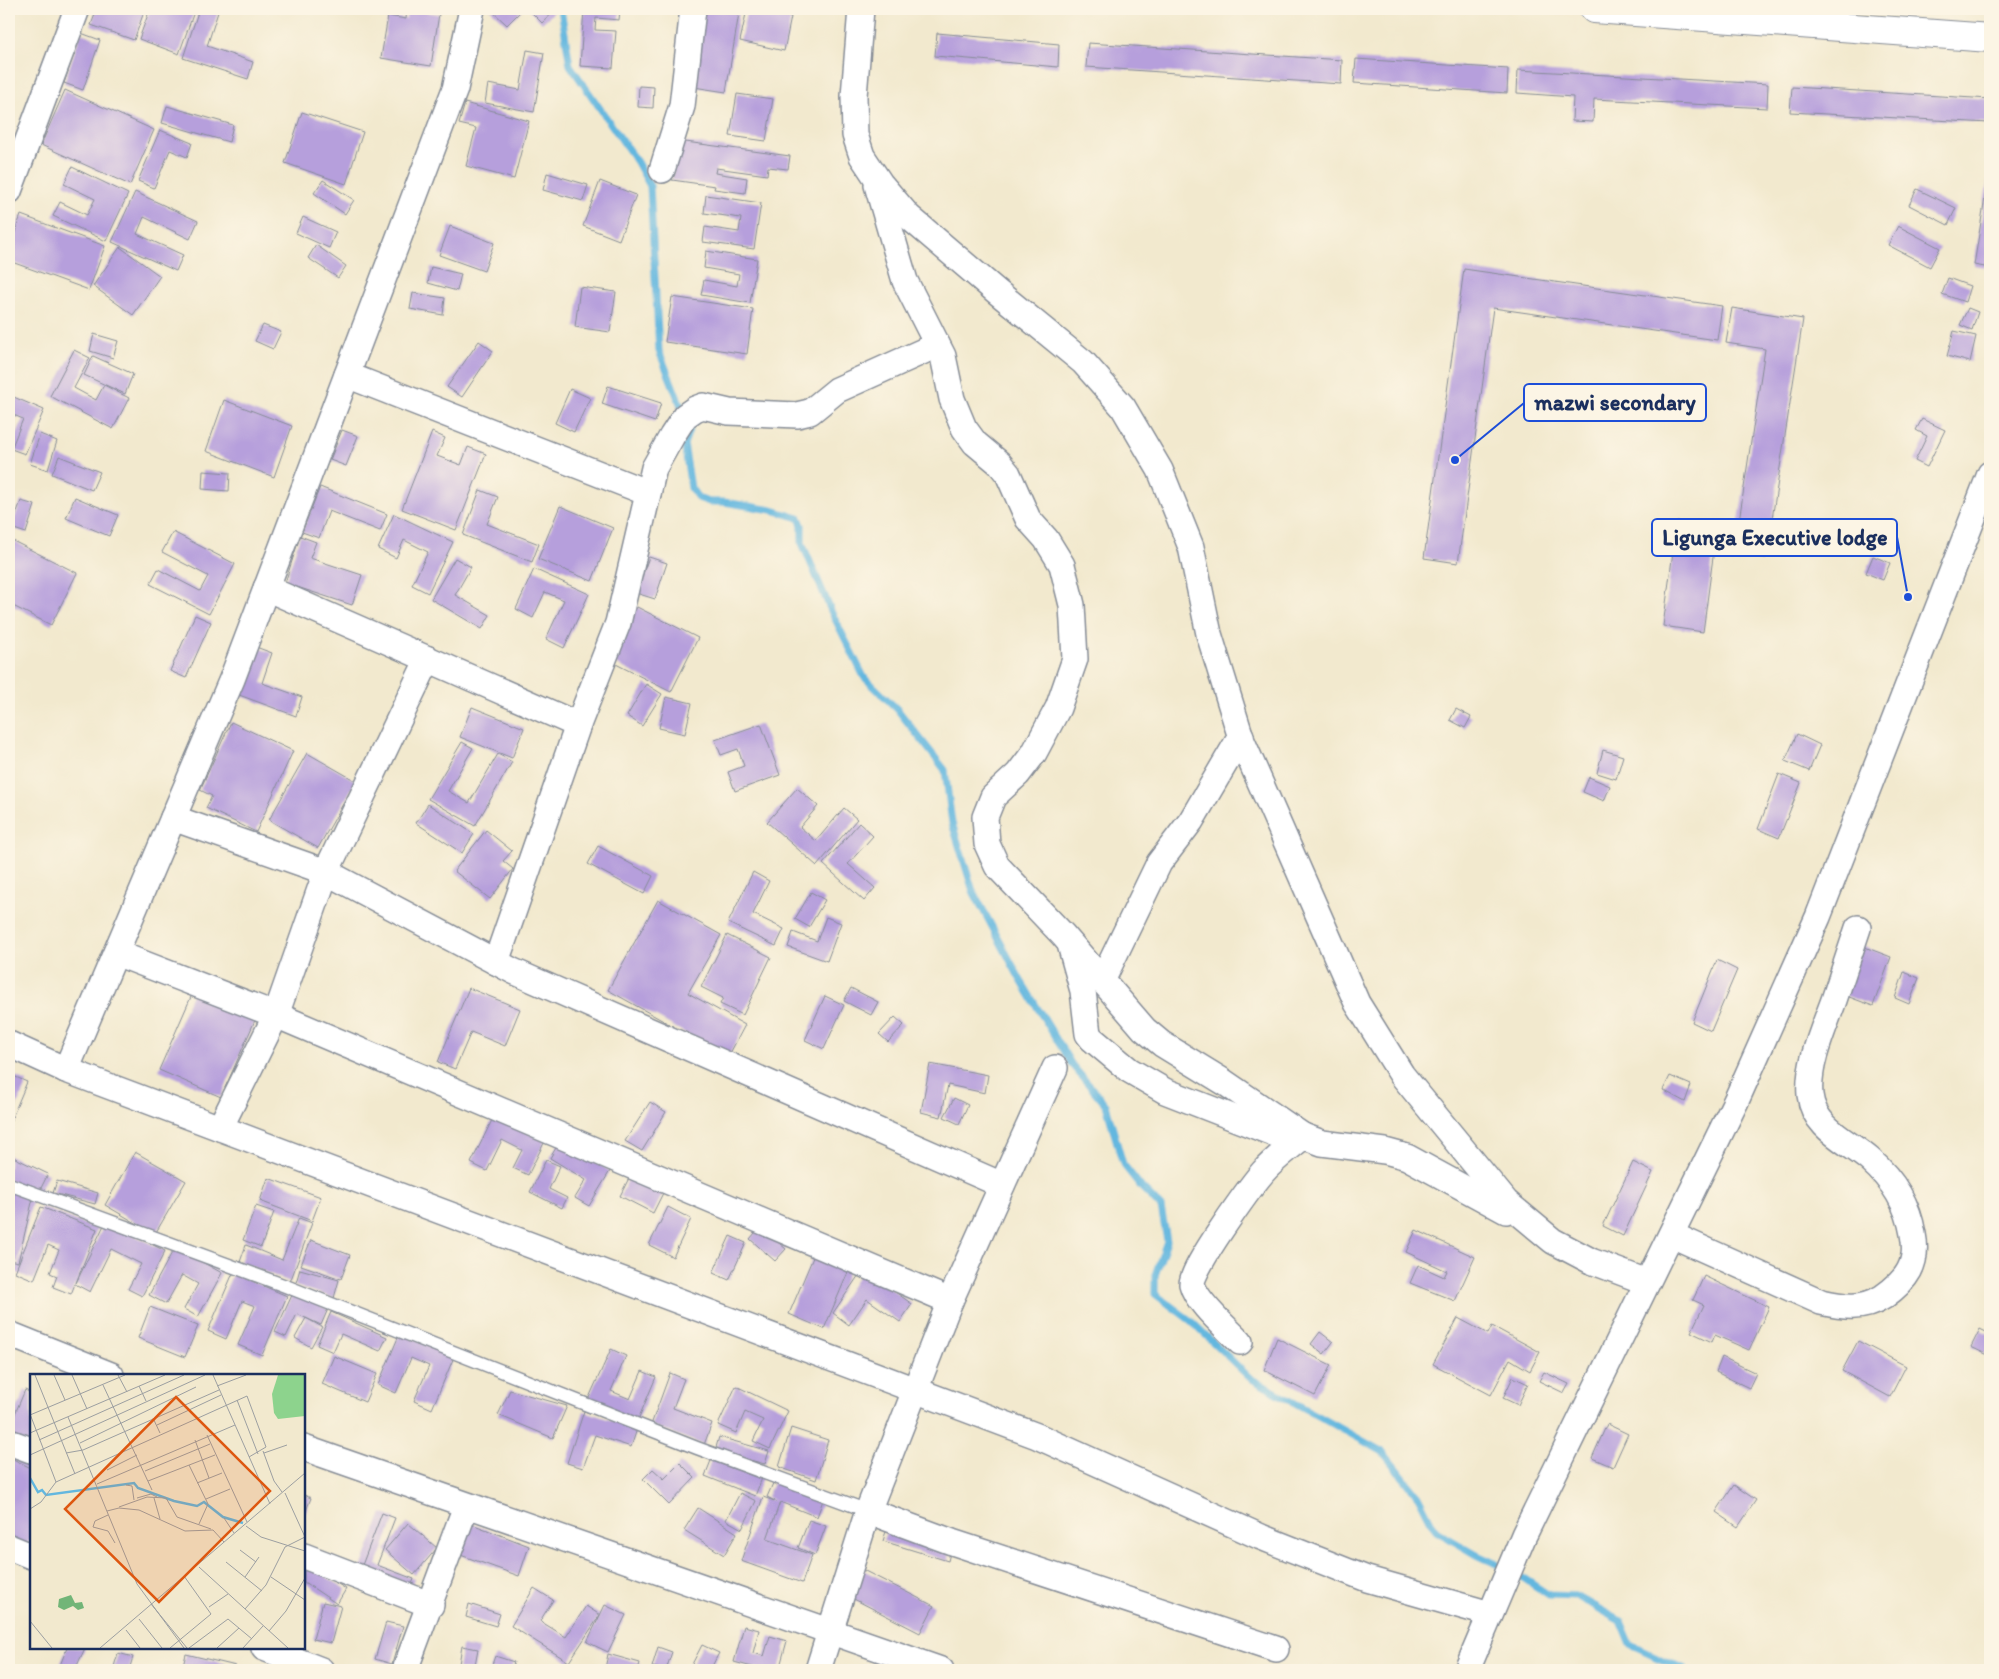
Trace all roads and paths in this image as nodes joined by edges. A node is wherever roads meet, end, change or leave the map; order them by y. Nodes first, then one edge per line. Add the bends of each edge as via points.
1 (77, 9) edge
2 (472, 9) edge
3 (694, 9) edge
4 (862, 9) edge
5 (1594, 9) edge
6 (1990, 38) edge
7 (662, 170) dead end
8 (874, 174) junction
9 (9, 192) edge
10 (937, 345) junction
11 (347, 375) junction
12 (1990, 474) edge
13 (648, 493) junction
14 (266, 588) junction
15 (428, 659) junction
16 (578, 725) junction
17 (1240, 736) junction
18 (173, 818) junction
19 (326, 872) junction
20 (1858, 928) dead end
21 (1070, 944) junction
22 (116, 952) junction
23 (496, 962) junction
24 (1102, 981) junction
25 (276, 1015) junction
26 (9, 1044) edge
27 (1055, 1068) dead end
28 (66, 1070) junction
29 (220, 1128) junction
30 (1299, 1139) junction
31 (9, 1184) edge
32 (1002, 1185) junction
33 (1532, 1225) junction
34 (1672, 1234) junction
35 (1647, 1282) junction
36 (950, 1300) junction
37 (9, 1334) edge
38 (1240, 1342) dead end
39 (109, 1374) edge
40 (915, 1392) junction
41 (9, 1442) edge
42 (305, 1448) edge
43 (30, 1450) edge
44 (466, 1506) junction
45 (868, 1511) junction
46 (9, 1547) edge
47 (30, 1556) edge
48 (305, 1556) edge
49 (431, 1605) junction
50 (1490, 1614) junction
51 (830, 1632) junction
52 (267, 1649) edge
53 (1276, 1649) dead end
54 (321, 1670) edge
55 (405, 1670) edge
56 (818, 1670) edge
57 (941, 1670) edge
58 (1467, 1670) edge

1 - 9 street
2 - 11 street via 455,89
3 - 7 street via 682,106
4 - 8 street via 854,135
5 - 6 main road
8 - 10 street via 905,281
8 - 17 street via 909,216 1083,362 1124,407 1160,470 1191,547 1209,634
10 - 13 street via 837,390 810,412 797,415 729,412 703,406 695,408 685,416 654,468
10 - 21 street via 964,428 1008,474 1028,519 1046,539 1062,565 1072,605 1075,659 1058,708 1034,753 1018,774 993,797 985,816 987,844 997,866
11 - 13 street
11 - 14 street
12 - 34 street via 1818,917
13 - 16 street via 618,623
14 - 15 street
14 - 18 street via 232,679
15 - 16 street
15 - 19 street
16 - 23 street
17 - 24 street via 1195,815 1159,863
17 - 33 street via 1357,1003 1414,1089 1483,1176
18 - 19 street
18 - 22 street
19 - 23 street
19 - 25 street
20 - 34 street via 1817,1052 1810,1096 1817,1114 1830,1131 1870,1160 1902,1196 1912,1223 1916,1248 1912,1268 1895,1288 1878,1300 1862,1306 1843,1307 1821,1302
21 - 24 street
21 - 30 street via 1082,991 1088,1034 1092,1039 1129,1070 1165,1091
22 - 25 street
22 - 28 street
23 - 32 street
24 - 30 street via 1144,1030 1224,1082
25 - 29 street
25 - 36 street
26 - 28 street
27 - 32 street
28 - 29 street
29 - 40 street
30 - 33 street via 1407,1157
30 - 38 street via 1258,1179 1203,1258 1192,1280 1205,1304
31 - 45 lane via 283,1285 697,1448
32 - 36 street
33 - 35 street via 1553,1241 1591,1261
34 - 35 street
35 - 50 street via 1524,1535
36 - 40 street
37 - 39 street
40 - 45 street
40 - 50 street via 1037,1436 1261,1537 1367,1579
41 - 43 street
42 - 44 street
44 - 49 street
44 - 51 street
45 - 51 street
45 - 53 street
46 - 47 street
48 - 49 street
49 - 55 street
50 - 58 street
51 - 56 street
51 - 57 street
52 - 54 street

